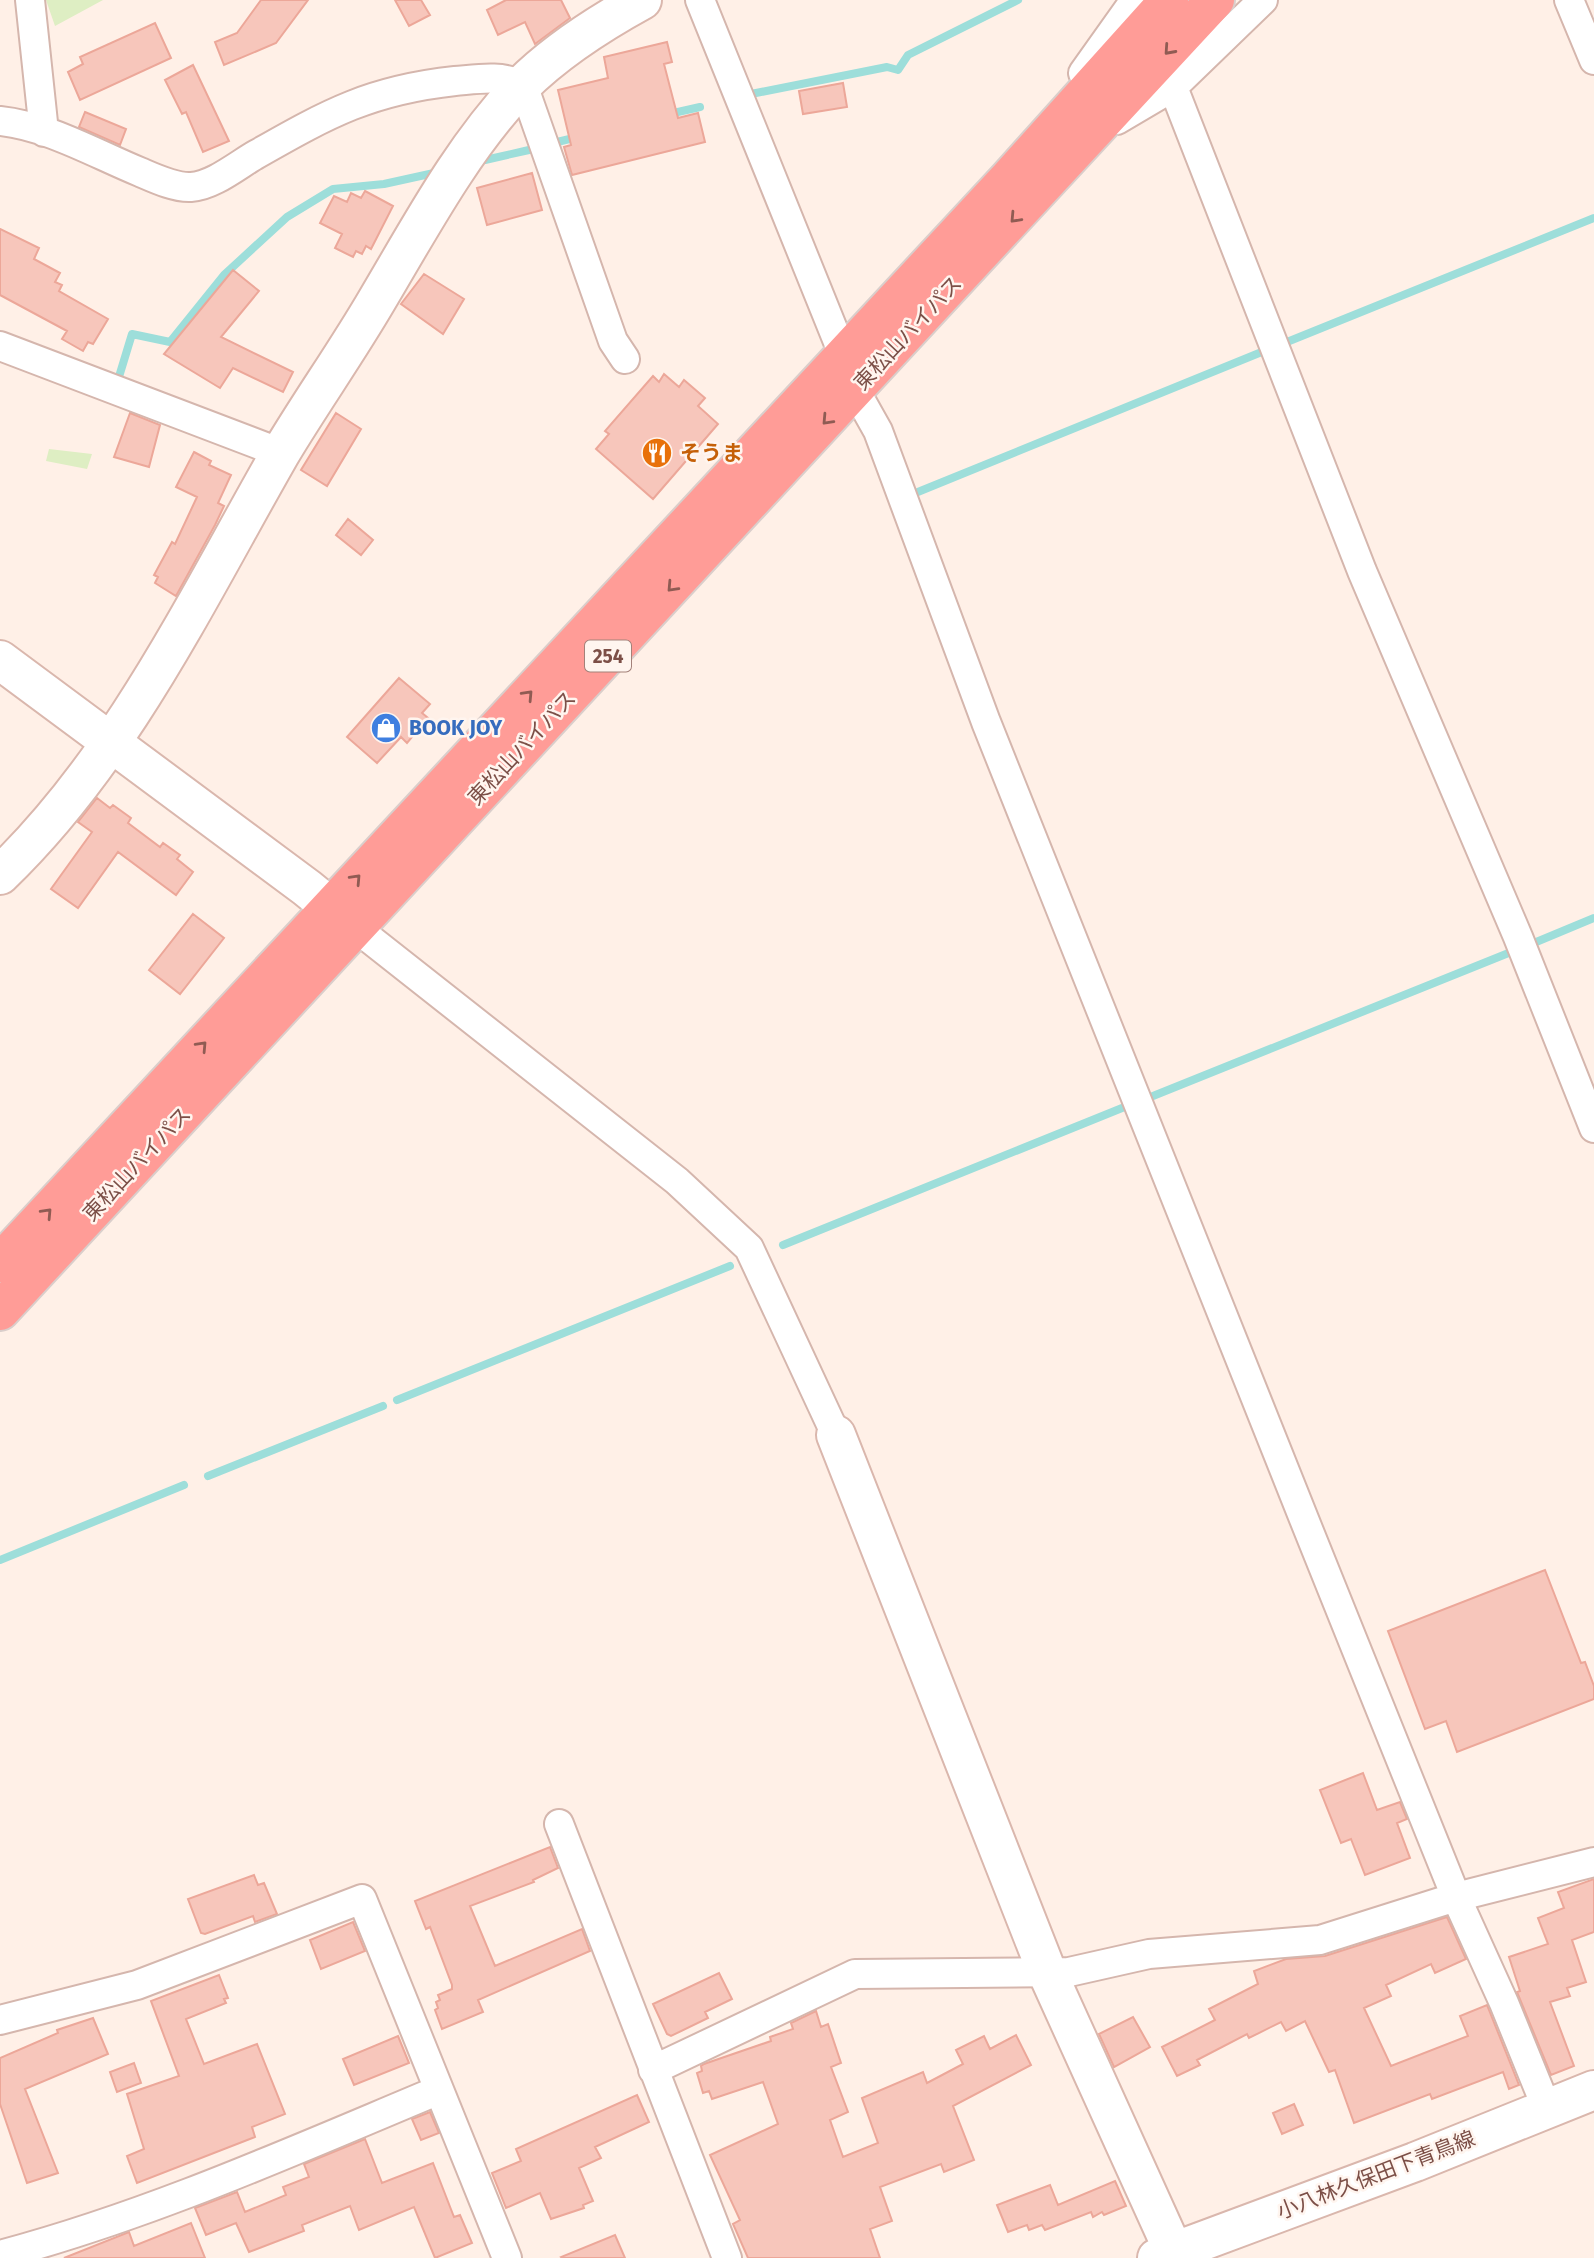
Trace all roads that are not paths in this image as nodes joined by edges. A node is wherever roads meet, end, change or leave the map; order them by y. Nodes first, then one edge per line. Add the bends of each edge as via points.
1 (30, 0) edge
2 (642, 0) edge
3 (700, 0) edge
4 (1135, 0) edge
5 (1169, 0) edge
6 (1215, 0) edge
7 (1263, 0) edge
8 (1569, 0) edge
9 (1594, 60) edge
10 (523, 85) junction
11 (1172, 87) junction
12 (0, 121) edge
13 (44, 132) junction
14 (1091, 136) junction
15 (1038, 146) junction
16 (0, 346) edge
17 (843, 354) junction
18 (625, 359) dead end
19 (855, 390) junction
20 (281, 453) junction
21 (0, 660) edge
22 (110, 742) junction
23 (0, 875) edge
24 (343, 917) junction
25 (1594, 1128) edge
26 (0, 1263) edge
27 (0, 1311) edge
28 (836, 1435) joint
29 (559, 1824) dead end
30 (1594, 1862) edge
31 (1456, 1897) junction
32 (1047, 1972) junction
33 (0, 2020) edge
34 (653, 2070) junction
35 (439, 2090) junction
36 (1594, 2090) edge
37 (1547, 2109) junction
38 (1165, 2254) edge
39 (0, 2255) edge
40 (507, 2258) edge
41 (727, 2258) edge

1 - 13 street
2 - 10 street via 584,37
3 - 17 street
4 - 15 street via 1066,97
5 - 15 highway, 東松山バイパス / 254
6 -> 14 highway, 東松山バイパス / 254
7 - 11 street
8 - 9 street
10 - 13 street via 494,77 410,86 373,96 191,187 161,180
10 - 18 street via 613,341
10 - 20 street via 447,181
11 - 14 street
11 - 25 street via 1362,571
12 - 13 street
14 -> 19 highway, 東松山バイパス / 254
15 - 17 highway, 東松山バイパス / 254
16 - 20 street
24 -> 17 highway, 東松山バイパス / 254
19 -> 24 highway, 東松山バイパス / 254
19 - 31 street via 878,432 981,709
20 - 22 street
21 - 22 street
22 - 23 street via 73,794
22 - 24 street
26 -> 24 highway, 東松山バイパス / 254
24 - 27 highway, 東松山バイパス / 254
24 - 28 street via 677,1181 749,1248
28 - 32 street
29 - 34 street
30 - 31 street
31 - 32 street via 1320,1940 1149,1954 1069,1972
31 - 37 street
32 - 34 street via 855,1974
32 - 38 street
33 - 35 street via 138,1985 362,1899
34 - 41 street
35 - 39 street via 136,2212
35 - 40 street
36 - 37 street, 小八林久保田下青鳥線
37 - 38 street, 小八林久保田下青鳥線

